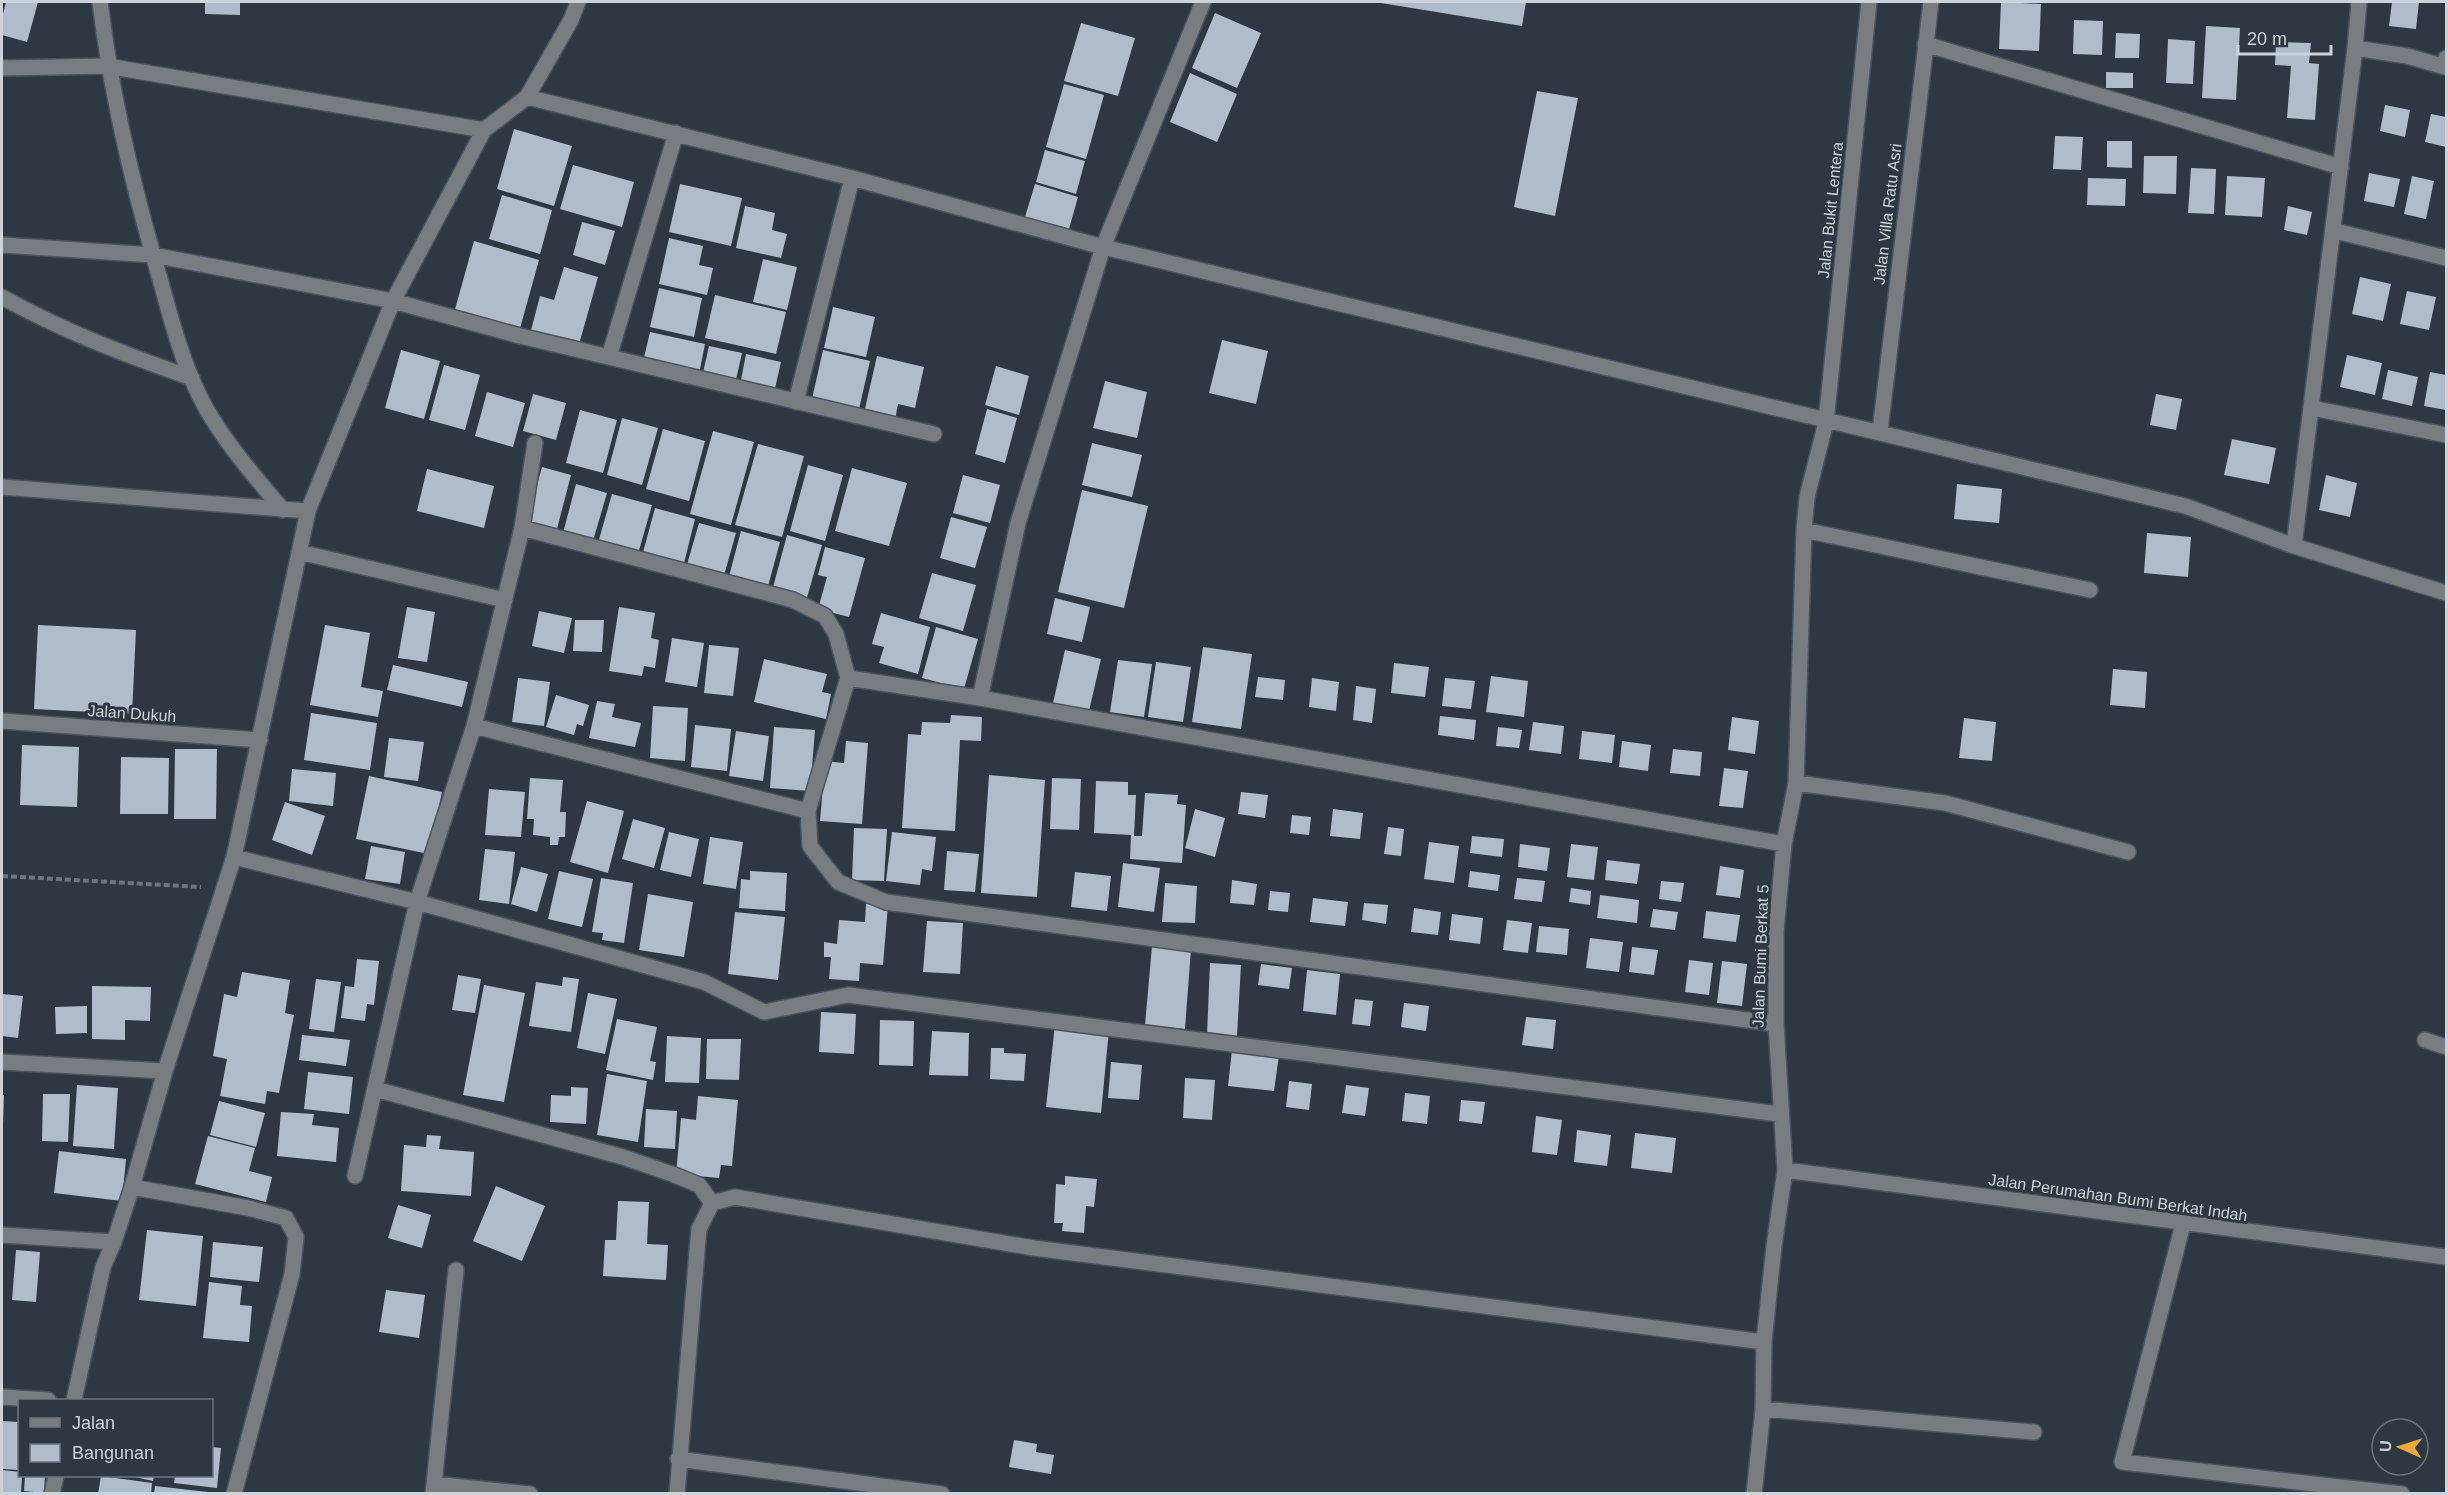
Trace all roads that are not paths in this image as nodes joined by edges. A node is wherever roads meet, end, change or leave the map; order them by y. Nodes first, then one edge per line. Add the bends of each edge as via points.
1 (100, 2) edge
2 (578, 2) edge
3 (1203, 2) edge
4 (1869, 2) edge
5 (1930, 2) edge
6 (2359, 2) edge
7 (1926, 44) junction
8 (2355, 48) junction
9 (2446, 64) edge
10 (107, 66) junction
11 (2, 68) edge
12 (527, 97) junction
13 (484, 130) junction
14 (676, 133) junction
15 (2341, 167) junction
16 (852, 178) junction
17 (2335, 231) junction
18 (2, 244) edge
19 (1103, 247) junction
20 (153, 255) junction
21 (2446, 258) edge
22 (2, 297) edge
23 (393, 301) junction
24 (609, 357) junction
25 (192, 378) junction
26 (796, 402) junction
27 (2312, 408) junction
28 (1827, 422) junction
29 (1880, 432) junction
30 (934, 434) dead end
31 (2446, 435) edge
32 (535, 443) dead end
33 (2, 487) edge
34 (283, 510) junction
35 (308, 511) junction
36 (522, 528) junction
37 (1804, 530) junction
38 (2294, 546) junction
39 (299, 552) junction
40 (2090, 590) dead end
41 (2446, 593) edge
42 (505, 600) junction
43 (848, 678) junction
44 (980, 698) junction
45 (2, 721) edge
46 (474, 726) junction
47 (260, 740) junction
48 (1796, 783) junction
49 (808, 811) junction
50 (1784, 844) junction
51 (2128, 852) dead end
52 (234, 857) junction
53 (417, 902) junction
54 (1776, 1024) junction
55 (2425, 1040) dead end
56 (2446, 1047) edge
57 (2, 1062) edge
58 (165, 1071) junction
59 (375, 1089) junction
60 (1779, 1114) junction
61 (1785, 1170) junction
62 (355, 1176) dead end
63 (132, 1186) junction
64 (712, 1203) junction
65 (2183, 1224) junction
66 (2, 1235) edge
67 (114, 1242) junction
68 (2446, 1257) edge
69 (456, 1270) dead end
70 (1764, 1342) junction
71 (2, 1397) edge
72 (25, 1399) edge
73 (74, 1399) edge
74 (1763, 1409) junction
75 (2034, 1431) dead end
76 (678, 1459) junction
77 (56, 1477) edge
78 (433, 1489) edge
79 (52, 1494) edge
80 (234, 1494) edge
81 (530, 1494) edge
82 (677, 1494) edge
83 (942, 1494) edge
84 (1754, 1494) edge
85 (2402, 1494) edge

1 - 10 street
2 - 12 street
3 - 19 street
4 - 28 street, Jalan Bukit Lentera
5 - 7 street, Jalan Villa Ratu Asri
6 - 8 street
7 - 15 street
7 - 29 street, Jalan Villa Ratu Asri
8 - 9 street
8 - 15 street
10 - 11 street
10 - 13 street
10 - 20 street
12 - 13 street
12 - 14 street
13 - 23 street
14 - 16 street
14 - 24 street
15 - 17 street
16 - 19 street
16 - 26 street
17 - 21 street
17 - 27 street
18 - 20 street
19 - 28 street
19 - 44 street via 1018,523
20 - 23 street
20 - 25 street
22 - 25 street via 106,348
23 - 24 street
23 - 35 street
24 - 26 street
25 - 34 street via 200,398 247,467
26 - 30 street
27 - 31 street
27 - 38 street
28 - 29 street
28 - 37 street, Jalan Bumi Berkat 5 via 1807,498
29 - 38 street via 2185,506
32 - 36 street
33 - 34 street
34 - 35 street
35 - 39 street
36 - 42 street
36 - 43 street via 793,600 825,616 836,634
37 - 40 street
37 - 48 street, Jalan Bumi Berkat 5
38 - 41 street
39 - 42 street
39 - 47 street
42 - 46 street
43 - 44 street
43 - 49 street
44 - 50 street
45 - 47 street, Jalan Dukuh
46 - 49 street
46 - 53 street
47 - 52 street
48 - 50 street, Jalan Bumi Berkat 5
48 - 51 street via 1945,802
49 - 54 street via 810,846 838,882 886,902
50 - 54 street, Jalan Bumi Berkat 5 via 1776,931
52 - 53 street
52 - 58 street
53 - 59 street
53 - 60 street via 704,982 764,1012 848,994
54 - 60 street, Jalan Bumi Berkat 5
55 - 56 street
57 - 58 street
58 - 63 street
59 - 62 street
59 - 64 street via 633,1161 699,1185
60 - 61 street, Jalan Bumi Berkat 5
61 - 65 street, Jalan Perumahan Bumi Berkat Indah
61 - 70 street, Jalan Bumi Berkat 5
63 - 67 street
63 - 80 street via 286,1218 296,1237 292,1274
64 - 70 street via 735,1197 1034,1248
64 - 76 street via 699,1229
65 - 68 street, Jalan Perumahan Bumi Berkat Indah
65 - 85 street via 2122,1462
66 - 67 street
67 - 73 street via 103,1267
69 - 78 street
70 - 74 street, Jalan Bumi Berkat 5
71 - 72 street
74 - 75 street
74 - 84 street, Jalan Bumi Berkat 5
76 - 82 street
76 - 83 street
77 - 79 street
78 - 81 street

